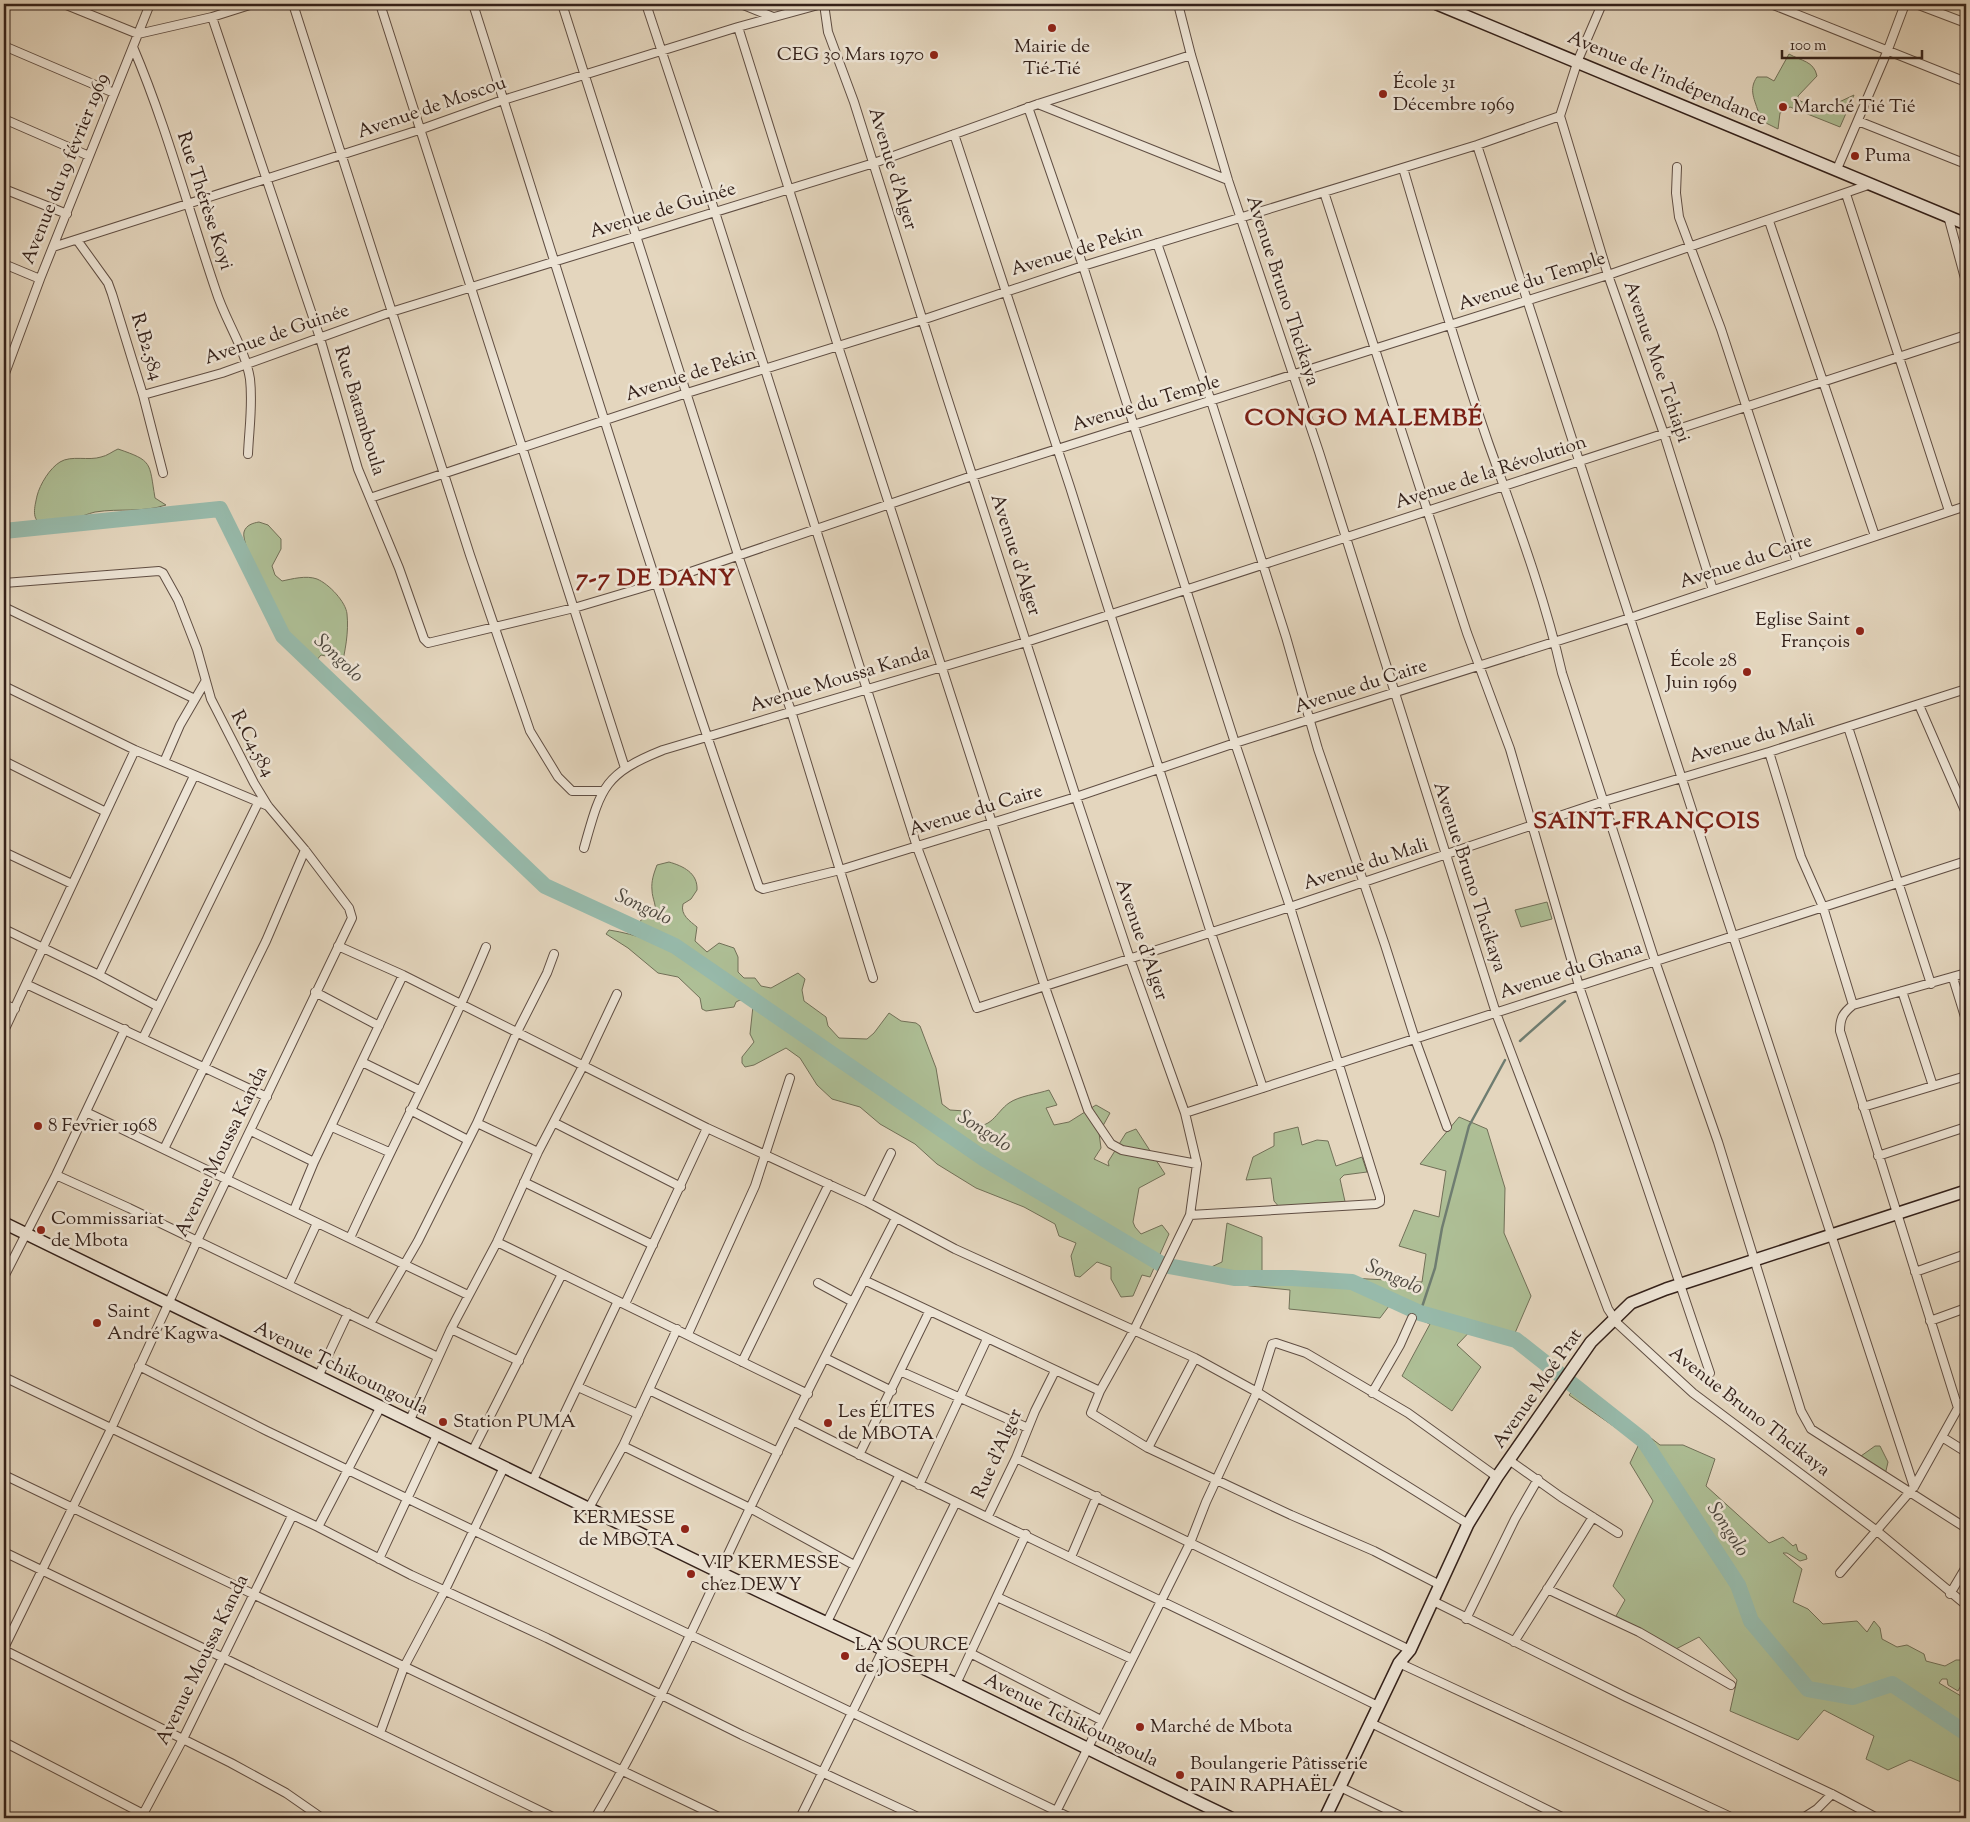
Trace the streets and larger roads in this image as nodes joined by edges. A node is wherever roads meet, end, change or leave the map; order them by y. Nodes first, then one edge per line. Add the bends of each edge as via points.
1 (64, 4) edge
2 (150, 4) edge
3 (252, 4) edge
4 (293, 4) edge
5 (380, 4) edge
6 (474, 4) edge
7 (562, 4) edge
8 (646, 4) edge
9 (741, 4) edge
10 (823, 4) edge
11 (1178, 4) edge
12 (1437, 4) edge
13 (1602, 4) edge
14 (1772, 4) edge
15 (1905, 4) edge
16 (1916, 4) edge
17 (212, 17) junction
18 (773, 17) junction
19 (1966, 24) edge
20 (738, 27) junction
21 (138, 34) junction
22 (4, 46) edge
23 (133, 47) junction
24 (662, 50) junction
25 (1887, 52) junction
26 (1191, 55) junction
27 (1578, 60) junction
28 (584, 76) junction
29 (1966, 82) edge
30 (114, 93) junction
31 (503, 100) junction
32 (1038, 104) junction
33 (1028, 107) junction
34 (1560, 116) junction
35 (4, 119) edge
36 (1858, 120) junction
37 (419, 130) junction
38 (954, 134) junction
39 (1477, 145) junction
40 (342, 155) junction
41 (89, 156) junction
42 (874, 163) junction
43 (1966, 164) edge
44 (1677, 167) dead end
45 (1402, 168) junction
46 (1837, 169) junction
47 (266, 180) junction
48 (1228, 180) junction
49 (1873, 184) junction
50 (4, 189) edge
51 (789, 190) junction
52 (1324, 192) junction
53 (1846, 194) junction
54 (189, 204) junction
55 (715, 212) junction
56 (67, 214) junction
57 (1948, 216) junction
58 (1241, 218) junction
59 (1769, 221) junction
60 (1966, 224) edge
61 (636, 235) junction
62 (77, 240) junction
63 (1157, 243) junction
64 (53, 247) junction
65 (1690, 247) junction
66 (554, 262) junction
67 (4, 264) edge
68 (1083, 266) junction
69 (1608, 275) junction
70 (40, 280) junction
71 (1966, 282) edge
72 (470, 288) junction
73 (1005, 291) junction
74 (1528, 299) junction
75 (391, 312) junction
76 (922, 320) junction
77 (1450, 324) junction
78 (1966, 335) edge
79 (320, 338) junction
80 (838, 346) junction
81 (1376, 348) junction
82 (1898, 358) junction
83 (246, 363) junction
84 (763, 369) junction
85 (1292, 375) junction
86 (4, 376) edge
87 (1824, 382) junction
88 (686, 393) junction
89 (144, 395) junction
90 (1211, 401) junction
91 (1746, 407) junction
92 (605, 421) junction
93 (1134, 426) junction
94 (1664, 434) junction
95 (522, 448) junction
96 (1057, 449) junction
97 (248, 454) dead end
98 (1580, 461) junction
99 (444, 472) junction
100 (164, 473) dead end
101 (972, 476) junction
102 (1504, 486) junction
103 (370, 498) junction
104 (891, 505) junction
105 (1966, 506) edge
106 (1427, 511) junction
107 (1949, 511) junction
108 (814, 529) junction
109 (1875, 536) junction
110 (1345, 538) junction
111 (738, 555) junction
112 (1797, 562) junction
113 (1262, 565) junction
114 (4, 583) edge
115 (658, 583) junction
116 (1185, 590) junction
117 (1713, 590) junction
118 (4, 608) edge
119 (574, 608) junction
120 (1110, 614) junction
121 (1630, 618) junction
122 (494, 628) junction
123 (1555, 640) junction
124 (426, 641) joint
125 (1026, 642) junction
126 (1480, 664) junction
127 (941, 666) junction
128 (205, 682) junction
129 (4, 686) edge
130 (867, 688) junction
131 (1966, 689) edge
132 (1394, 694) junction
133 (196, 699) junction
134 (1919, 705) junction
135 (791, 711) junction
136 (1311, 720) junction
137 (1848, 727) junction
138 (708, 736) junction
139 (1234, 743) junction
140 (135, 750) junction
141 (1768, 752) junction
142 (4, 762) edge
143 (164, 762) junction
144 (625, 768) junction
145 (1159, 769) junction
146 (194, 776) junction
147 (1682, 777) junction
148 (603, 791) junction
149 (1076, 797) junction
150 (1604, 801) junction
151 (258, 803) junction
152 (268, 806) junction
153 (106, 812) junction
154 (1966, 812) edge
155 (993, 823) junction
156 (1533, 826) junction
157 (917, 847) junction
158 (584, 848) dead end
159 (305, 850) junction
160 (4, 852) edge
161 (1446, 855) junction
162 (1966, 861) edge
163 (840, 870) junction
164 (1363, 881) junction
165 (1898, 882) junction
166 (72, 884) junction
167 (1823, 907) junction
168 (1290, 908) junction
169 (351, 914) joint
170 (4, 929) edge
171 (1210, 933) junction
172 (1733, 936) junction
173 (338, 946) junction
174 (42, 947) junction
175 (486, 947) dead end
176 (554, 954) dead end
177 (1130, 959) junction
178 (1655, 961) junction
179 (1966, 973) edge
180 (99, 975) junction
181 (403, 975) junction
182 (873, 978) dead end
183 (1952, 978) junction
184 (26, 984) junction
185 (1931, 984) junction
186 (1580, 986) junction
187 (1045, 987) junction
188 (314, 992) junction
189 (1902, 992) junction
190 (617, 994) dead end
191 (4, 1004) edge
192 (461, 1005) junction
193 (1853, 1005) junction
194 (158, 1006) junction
195 (14, 1009) junction
196 (1496, 1013) junction
197 (1966, 1020) edge
198 (379, 1026) junction
199 (125, 1029) junction
200 (4, 1032) edge
201 (517, 1032) junction
202 (143, 1038) junction
203 (1414, 1039) junction
204 (362, 1062) junction
205 (1338, 1063) junction
206 (584, 1064) junction
207 (203, 1067) junction
208 (1966, 1076) edge
209 (790, 1078) dead end
210 (1933, 1086) junction
211 (1263, 1088) junction
212 (419, 1090) junction
213 (267, 1096) junction
214 (1862, 1107) junction
215 (410, 1110) junction
216 (86, 1112) junction
217 (1185, 1114) junction
218 (555, 1122) junction
219 (477, 1123) junction
220 (332, 1127) junction
221 (1447, 1127) dead end
222 (1966, 1127) edge
223 (707, 1128) junction
224 (251, 1131) junction
225 (468, 1140) junction
226 (164, 1149) junction
227 (389, 1152) junction
228 (538, 1152) junction
229 (891, 1153) dead end
230 (766, 1154) junction
231 (1878, 1156) junction
232 (314, 1162) junction
233 (1197, 1164) junction
234 (56, 1175) junction
235 (226, 1181) junction
236 (524, 1182) junction
237 (829, 1184) junction
238 (681, 1187) junction
239 (1966, 1191) edge
240 (867, 1202) junction
241 (294, 1210) junction
242 (1896, 1214) junction
243 (1190, 1215) junction
244 (896, 1218) junction
245 (317, 1223) junction
246 (4, 1224) edge
247 (27, 1234) junction
248 (1832, 1236) junction
249 (350, 1238) junction
250 (197, 1241) junction
251 (498, 1242) junction
252 (653, 1245) junction
253 (1966, 1254) edge
254 (1755, 1261) junction
255 (403, 1263) junction
256 (1915, 1272) junction
257 (562, 1274) junction
258 (4, 1276) edge
259 (864, 1280) junction
260 (818, 1283) dead end
261 (289, 1284) junction
262 (1679, 1284) junction
263 (468, 1295) junction
264 (622, 1302) junction
265 (853, 1302) junction
266 (168, 1304) junction
267 (1966, 1308) edge
268 (929, 1312) junction
269 (348, 1314) junction
270 (1412, 1318) dead end
271 (1613, 1319) junction
272 (1930, 1321) junction
273 (370, 1324) junction
274 (451, 1329) junction
275 (677, 1329) junction
276 (1134, 1330) junction
277 (688, 1334) junction
278 (987, 1339) junction
279 (438, 1357) junction
280 (825, 1358) junction
281 (1195, 1358) junction
282 (519, 1360) junction
283 (742, 1362) junction
284 (139, 1366) junction
285 (1055, 1371) junction
286 (902, 1372) junction
287 (1710, 1373) dead end
288 (4, 1377) edge
289 (318, 1377) junction
290 (578, 1387) junction
291 (649, 1390) junction
292 (892, 1391) junction
293 (1100, 1391) junction
294 (1257, 1392) junction
295 (1372, 1393) junction
296 (808, 1394) junction
297 (1966, 1397) edge
298 (958, 1398) junction
299 (380, 1408) junction
300 (1958, 1408) junction
301 (638, 1414) junction
302 (793, 1421) junction
303 (409, 1422) junction
304 (1028, 1428) junction
305 (111, 1429) junction
306 (437, 1435) junction
307 (1942, 1437) junction
308 (623, 1446) junction
309 (1148, 1448) junction
310 (472, 1452) junction
311 (778, 1452) junction
312 (1966, 1452) edge
313 (859, 1455) junction
314 (1016, 1458) junction
315 (1509, 1460) junction
316 (504, 1467) junction
317 (347, 1469) junction
318 (4, 1475) edge
319 (899, 1476) junction
320 (1497, 1477) junction
321 (1217, 1479) junction
322 (533, 1480) junction
323 (1538, 1480) junction
324 (919, 1485) junction
325 (1912, 1490) junction
326 (1097, 1496) junction
327 (408, 1498) junction
328 (956, 1502) junction
329 (72, 1507) junction
330 (589, 1508) junction
331 (750, 1508) junction
332 (292, 1516) junction
333 (988, 1516) junction
334 (1593, 1517) junction
335 (1468, 1524) junction
336 (318, 1526) junction
337 (1966, 1528) edge
338 (475, 1529) junction
339 (1876, 1531) junction
340 (1618, 1533) dead end
341 (1026, 1534) junction
342 (1190, 1543) junction
343 (4, 1552) edge
344 (1071, 1557) junction
345 (379, 1559) junction
346 (854, 1565) junction
347 (1966, 1567) edge
348 (42, 1570) junction
349 (720, 1572) junction
350 (1840, 1574) dead end
351 (1440, 1585) junction
352 (1547, 1589) junction
353 (445, 1590) junction
354 (1950, 1594) junction
355 (254, 1596) junction
356 (997, 1597) junction
357 (1163, 1601) junction
358 (1433, 1601) junction
359 (1966, 1605) edge
360 (1466, 1619) junction
361 (827, 1622) junction
362 (691, 1636) junction
363 (1514, 1642) junction
364 (4, 1649) edge
365 (883, 1649) junction
366 (1410, 1650) junction
367 (970, 1652) junction
368 (223, 1657) junction
369 (1132, 1660) junction
370 (1399, 1663) junction
371 (404, 1667) junction
372 (956, 1684) junction
373 (1731, 1685) dead end
374 (662, 1695) junction
375 (1378, 1706) junction
376 (851, 1712) junction
377 (1101, 1720) junction
378 (1371, 1723) junction
379 (380, 1733) junction
380 (183, 1739) junction
381 (4, 1742) edge
382 (1088, 1750) junction
383 (623, 1770) junction
384 (821, 1773) junction
385 (1340, 1787) junction
386 (1832, 1794) junction
387 (1863, 1811) junction
388 (1055, 1815) edge
389 (142, 1816) edge
390 (151, 1818) edge
391 (322, 1818) edge
392 (555, 1818) edge
393 (595, 1818) edge
394 (721, 1818) edge
395 (800, 1818) edge
396 (920, 1818) edge
397 (1071, 1818) edge
398 (1231, 1818) edge
399 (1325, 1818) edge
400 (1405, 1818) edge
401 (1564, 1818) edge
402 (1732, 1818) edge
403 (1802, 1818) edge
404 (1856, 1818) edge
405 (1877, 1818) edge

1 - 21 street
2 - 21 street, Avenue du 19 février 1969
3 - 17 street
4 - 40 street
5 - 37 street
6 - 31 street
7 - 28 street
8 - 24 street
9 - 18 street
10 - 18 street, Avenue de Moscou
10 - 42 street, Avenue d'Alger via 828,32
11 - 26 street, Avenue Bruno Thcikaya
12 - 27 street, Avenue de l'indépendance
13 - 27 street
14 - 25 street
15 - 25 street
16 - 19 street
17 - 21 street
17 - 47 street, Rue Batamboula
18 - 20 street, Avenue de Moscou
20 - 24 street, Avenue de Moscou
20 - 51 street
21 - 23 street, Avenue du 19 février 1969
22 - 30 street
23 - 30 street, Avenue du 19 février 1969
23 - 54 street, Rue Thérèse Koyi via 152,91
24 - 28 street, Avenue de Moscou
24 - 55 street
25 - 29 street
25 - 36 street
26 - 32 street, Avenue de Guinée
26 - 48 street, Avenue Bruno Thcikaya
27 - 34 street
27 - 46 street, Avenue de l'indépendance
28 - 31 street, Avenue de Moscou
28 - 61 street
30 - 41 street, Avenue du 19 février 1969
31 - 37 street, Avenue de Moscou
31 - 66 street
32 - 33 street, Avenue de Guinée
32 - 48 street
33 - 38 street, Avenue de Guinée
33 - 68 street
34 - 39 street, Avenue de Pekin
34 - 69 street, Avenue Moe Tchiapi
35 - 41 street
36 - 43 street
36 - 46 street
37 - 40 street, Avenue de Moscou
37 - 72 street
38 - 42 street, Avenue de Guinée
38 - 73 street
39 - 45 street, Avenue de Pekin
39 - 74 street
40 - 47 street, Avenue de Moscou
40 - 75 street
41 - 56 street, Avenue du 19 février 1969
42 - 51 street, Avenue de Guinée
42 - 76 street, Avenue d'Alger
44 - 65 street via 1677,205
45 - 52 street, Avenue de Pekin
45 - 77 street
46 - 49 street, Avenue de l'indépendance
47 - 54 street, Avenue de Moscou
47 - 79 street, Rue Batamboula
48 - 58 street, Avenue Bruno Thcikaya
49 - 53 street, Avenue du Temple
49 - 57 street, Avenue de l'indépendance
50 - 56 street
51 - 55 street, Avenue de Guinée
51 - 80 street
52 - 58 street, Avenue de Pekin
52 - 81 street
53 - 59 street, Avenue du Temple
53 - 82 street
54 - 62 street, Avenue de Moscou
54 - 83 street, Rue Thérèse Koyi via 216,293
55 - 61 street, Avenue de Guinée
55 - 84 street
56 - 64 street, Avenue du 19 février 1969
57 - 60 street, Avenue de l'indépendance
57 - 71 street
58 - 63 street, Avenue de Pekin
58 - 85 street, Avenue Bruno Thcikaya
59 - 65 street, Avenue du Temple
59 - 87 street
61 - 66 street, Avenue de Guinée
61 - 88 street
62 - 64 street, Avenue de Moscou
62 - 89 street, R.B2.584 via 108,283
63 - 68 street, Avenue de Pekin
63 - 90 street
64 - 70 street, Avenue du 19 février 1969
65 - 69 street, Avenue du Temple
65 - 91 street
66 - 72 street, Avenue de Guinée
66 - 92 street
67 - 70 street
68 - 73 street, Avenue de Pekin
68 - 93 street
69 - 74 street, Avenue du Temple
69 - 94 street, Avenue Moe Tchiapi
70 - 86 street, Avenue du 19 février 1969
72 - 75 street, Avenue de Guinée
72 - 95 street
73 - 76 street, Avenue de Pekin
73 - 96 street
74 - 77 street, Avenue du Temple
74 - 98 street
75 - 79 street, Avenue de Guinée
75 - 99 street
76 - 80 street, Avenue de Pekin
76 - 101 street, Avenue d'Alger
77 - 81 street, Avenue du Temple
77 - 102 street
78 - 82 street, Avenue de la Révolution
79 - 83 street, Avenue de Guinée
79 - 103 street, Rue Batamboula via 358,469
80 - 84 street, Avenue de Pekin
80 - 104 street
81 - 85 street, Avenue du Temple
81 - 106 street
82 - 87 street, Avenue de la Révolution
82 - 107 street
83 - 89 street, Avenue de Guinée
83 - 97 street, Rue Thérèse Koyi via 251,392
84 - 88 street, Avenue de Pekin
84 - 108 street
85 - 90 street, Avenue du Temple
85 - 110 street, Avenue Bruno Thcikaya
87 - 91 street, Avenue de la Révolution
87 - 109 street
88 - 92 street, Avenue de Pekin
88 - 111 street
89 - 100 street, R.B2.584
90 - 93 street, Avenue du Temple
90 - 113 street
91 - 94 street, Avenue de la Révolution
91 - 112 street
92 - 95 street, Avenue de Pekin
92 - 115 street
93 - 96 street, Avenue du Temple
93 - 116 street
94 - 98 street, Avenue de la Révolution
94 - 117 street, Avenue Moe Tchiapi
95 - 99 street, Avenue de Pekin
95 - 119 street
96 - 101 street, Avenue du Temple
96 - 120 street
98 - 102 street, Avenue de la Révolution
98 - 121 street
99 - 103 street, Avenue de Pekin
99 - 122 street
101 - 104 street, Avenue du Temple
101 - 125 street, Avenue d'Alger
102 - 106 street, Avenue de la Révolution
102 - 123 street
103 - 124 street, Rue Batamboula
104 - 108 street, Avenue du Temple
104 - 127 street
105 - 107 street, Avenue du Caire
106 - 110 street, Avenue de la Révolution
106 - 126 street
107 - 109 street, Avenue du Caire
108 - 111 street, Avenue du Temple
108 - 130 street
109 - 112 street, Avenue du Caire
110 - 113 street, Avenue de la Révolution
110 - 132 street, Avenue Bruno Thcikaya
111 - 115 street, Avenue du Temple
111 - 135 street
112 - 117 street, Avenue du Caire
113 - 116 street, Avenue de la Révolution
113 - 136 street
114 - 128 street, R.C4.584 via 159,571 167,578 178,600
115 - 119 street, Avenue du Temple
115 - 138 street
116 - 120 street, Avenue de la Révolution
116 - 139 street
117 - 121 street, Avenue du Caire
118 - 133 street
119 - 122 street, Avenue du Temple
119 - 144 street
120 - 125 street, Avenue de la Révolution
120 - 145 street
121 - 123 street, Avenue du Caire
121 - 147 street
122 - 124 street, Avenue du Temple
122 - 148 street via 530,731 558,777 572,791
123 - 126 street, Avenue du Caire
123 - 150 street via 1562,673
125 - 127 street, Avenue Moussa Kanda
125 - 149 street, Avenue d'Alger
126 - 132 street, Avenue du Caire
126 - 156 street
127 - 130 street, Avenue Moussa Kanda
127 - 155 street
128 - 133 street
128 - 152 street, R.C4.584
129 - 140 street
130 - 135 street, Avenue Moussa Kanda
130 - 157 street
131 - 134 street, Avenue du Mali
132 - 136 street, Avenue du Caire
132 - 161 street, Avenue Bruno Thcikaya
133 - 143 street
134 - 137 street, Avenue du Mali
134 - 154 street
135 - 138 street, Avenue Moussa Kanda
135 - 163 street
136 - 139 street, Avenue du Caire
136 - 164 street
137 - 141 street, Avenue du Mali
137 - 165 street
138 - 144 street, Avenue Moussa Kanda via 663,750
138 - 163 street, Avenue du Caire via 759,887 763,889
139 - 145 street, Avenue du Caire
139 - 168 street
140 - 143 street
140 - 153 street
141 - 147 street, Avenue du Mali
141 - 167 street via 1801,857
142 - 153 street
143 - 146 street
144 - 148 street, Avenue Moussa Kanda
145 - 149 street, Avenue du Caire
145 - 171 street
146 - 151 street
146 - 180 street
147 - 150 street, Avenue du Mali
147 - 172 street
148 - 158 street
149 - 155 street, Avenue du Caire
149 - 177 street, Avenue d'Alger
150 - 156 street, Avenue du Mali
150 - 178 street
151 - 152 street
151 - 194 street
152 - 159 street, R.C4.584
153 - 166 street
155 - 157 street, Avenue du Caire
155 - 187 street
156 - 161 street, Avenue du Mali
156 - 186 street
157 - 163 street, Avenue du Caire
157 - 187 street, Avenue du Mali via 974,1005 977,1008
159 - 169 street, R.C4.584
159 - 207 street via 266,942
160 - 166 street
161 - 164 street, Avenue du Mali
161 - 196 street, Avenue Bruno Thcikaya
162 - 165 street, Avenue du Ghana
163 - 182 street
164 - 168 street, Avenue du Mali
164 - 203 street
165 - 167 street, Avenue du Ghana
165 - 185 street
166 - 174 street
167 - 172 street, Avenue du Ghana
167 - 193 street
168 - 171 street, Avenue du Mali
168 - 205 street
169 - 173 street, Avenue Moussa Kanda
170 - 174 street
171 - 177 street, Avenue du Mali
171 - 211 street
172 - 178 street, Avenue du Ghana
172 - 248 street
173 - 181 street
173 - 188 street, Avenue Moussa Kanda
174 - 180 street
174 - 184 street
175 - 192 street
176 - 201 street
177 - 187 street, Avenue du Mali
177 - 217 street, Avenue d'Alger
178 - 186 street, Avenue du Ghana
178 - 254 street via 1718,1142
179 - 183 street
180 - 194 street
181 - 192 street
181 - 198 street
183 - 185 street
183 - 197 street
184 - 195 street
184 - 199 street
185 - 189 street
186 - 196 street, Avenue du Ghana
186 - 262 street
187 - 233 street via 1088,1110 1111,1144 1122,1150
188 - 198 street
188 - 213 street, Avenue Moussa Kanda
189 - 193 street
189 - 210 street
190 - 206 street
191 - 195 street
192 - 201 street
192 - 212 street
193 - 214 street via 1840,1020 1840,1031
194 - 202 street
195 - 200 street
196 - 203 street, Avenue du Ghana
196 - 271 street, Avenue Bruno Thcikaya
198 - 204 street
199 - 202 street
199 - 216 street
201 - 206 street
201 - 219 street
202 - 207 street
203 - 205 street, Avenue du Ghana
203 - 221 street
204 - 212 street
204 - 220 street
205 - 211 street, Avenue du Ghana
205 - 243 street via 1368,1153 1379,1204
206 - 218 street
206 - 223 street
207 - 213 street
207 - 226 street
208 - 210 street
209 - 230 street
210 - 214 street
211 - 217 street, Avenue du Ghana
212 - 215 street
213 - 224 street, Avenue Moussa Kanda
214 - 231 street
215 - 225 street
215 - 227 street
216 - 226 street
216 - 234 street
217 - 233 street
218 - 228 street
218 - 238 street
219 - 225 street
219 - 228 street
220 - 227 street
220 - 232 street
222 - 231 street
223 - 230 street
223 - 238 street
224 - 232 street
224 - 235 street, Avenue Moussa Kanda
225 - 255 street via 418,1241
226 - 235 street
227 - 249 street
228 - 236 street
229 - 240 street
230 - 237 street
230 - 277 street
231 - 242 street
232 - 241 street
233 - 243 street
234 - 247 street
234 - 250 street
235 - 241 street
235 - 250 street, Avenue Moussa Kanda
236 - 251 street
236 - 252 street
237 - 240 street
237 - 283 street
238 - 252 street
239 - 242 street, Avenue Moé Prat
240 - 244 street
241 - 245 street
242 - 248 street, Avenue Moé Prat
242 - 256 street
243 - 276 street
244 - 259 street
244 - 276 street via 987,1264
245 - 249 street
245 - 261 street
246 - 247 street, Avenue Tchikoungoula
247 - 258 street
247 - 266 street, Avenue Tchikoungoula
248 - 254 street, Avenue Moé Prat
248 - 325 street
249 - 255 street
250 - 261 street
250 - 266 street, Avenue Moussa Kanda
251 - 257 street
251 - 263 street
252 - 264 street
253 - 256 street
254 - 262 street, Avenue Moé Prat
254 - 325 street via 1801,1411 1811,1429
255 - 263 street
255 - 273 street
256 - 272 street
257 - 264 street
257 - 282 street
259 - 265 street
259 - 268 street
260 - 265 street
261 - 269 street
262 - 271 street, Avenue Moé Prat via 1643,1297
262 - 287 street
263 - 274 street
264 - 275 street
264 - 290 street
265 - 280 street
266 - 284 street, Avenue Moussa Kanda
266 - 289 street, Avenue Tchikoungoula
267 - 272 street
268 - 278 street
268 - 286 street
269 - 273 street
269 - 289 street
270 - 295 street
271 - 315 street, Avenue Moé Prat via 1591,1342
271 - 339 street, Avenue Bruno Thcikaya via 1693,1393
272 - 300 street
273 - 279 street
274 - 279 street
274 - 282 street
275 - 277 street
275 - 291 street
276 - 281 street
276 - 293 street
277 - 283 street
278 - 285 street
278 - 298 street
279 - 303 street
280 - 292 street
280 - 296 street
281 - 294 street
281 - 309 street
282 - 310 street
283 - 296 street
284 - 305 street, Avenue Moussa Kanda
284 - 317 street
285 - 293 street
285 - 304 street, Rue d'Alger
286 - 292 street
286 - 298 street
288 - 305 street
289 - 299 street, Avenue Tchikoungoula
290 - 301 street
290 - 322 street
291 - 301 street
291 - 311 street
292 - 313 street
293 - 309 street via 1091,1413
294 - 295 street via 1272,1344 1276,1343 1306,1353
294 - 321 street
294 - 335 street
295 - 320 street via 1408,1413
296 - 302 street
297 - 300 street
298 - 304 street
298 - 324 street
299 - 303 street, Avenue Tchikoungoula
299 - 317 street
300 - 307 street
301 - 308 street
302 - 311 street
302 - 313 street, Rue d'Alger
303 - 306 street, Avenue Tchikoungoula
304 - 314 street, Rue d'Alger
305 - 329 street, Avenue Moussa Kanda
305 - 332 street
306 - 310 street, Avenue Tchikoungoula
306 - 327 street
307 - 312 street
307 - 325 street
308 - 330 street
308 - 331 street
309 - 321 street
310 - 316 street, Avenue Tchikoungoula
311 - 331 street
313 - 319 street, Rue d'Alger
314 - 326 street
314 - 333 street, Rue d'Alger
315 - 320 street, Avenue Moé Prat
315 - 323 street
316 - 322 street, Avenue Tchikoungoula
316 - 338 street
317 - 327 street
317 - 336 street
318 - 329 street
319 - 324 street, Rue d'Alger
319 - 346 street
320 - 335 street, Avenue Moé Prat
321 - 342 street
321 - 351 street
322 - 330 street, Avenue Tchikoungoula
323 - 334 street
323 - 360 street
324 - 328 street, Rue d'Alger
325 - 337 street
325 - 339 street
326 - 342 street
326 - 344 street
327 - 338 street
327 - 345 street
328 - 333 street, Rue d'Alger
328 - 365 street
329 - 348 street, Avenue Moussa Kanda
329 - 355 street
330 - 349 street, Avenue Tchikoungoula
331 - 346 street
331 - 349 street
332 - 336 street
332 - 355 street, Avenue Moussa Kanda
333 - 341 street
334 - 340 street
334 - 352 street
335 - 351 street, Avenue Moé Prat
336 - 345 street
338 - 353 street
338 - 362 street
339 - 350 street
339 - 354 street, Avenue Bruno Thcikaya
341 - 344 street
341 - 356 street
342 - 357 street
342 - 366 street
343 - 348 street
344 - 357 street
345 - 353 street
346 - 361 street
347 - 354 street
348 - 364 street, Avenue Moussa Kanda
348 - 368 street
349 - 361 street, Avenue Tchikoungoula
349 - 362 street
351 - 358 street, Avenue Moé Prat
352 - 363 street
352 - 373 street via 1639,1632
353 - 371 street
353 - 374 street
354 - 359 street, Avenue Bruno Thcikaya
355 - 368 street, Avenue Moussa Kanda
355 - 371 street
356 - 367 street
356 - 369 street
357 - 369 street
357 - 375 street
358 - 360 street
358 - 366 street, Avenue Moé Prat
360 - 363 street
361 - 365 street, Avenue Tchikoungoula
362 - 374 street
362 - 376 street
363 - 386 street
364 - 380 street
365 - 372 street, Avenue Tchikoungoula
365 - 376 street
366 - 370 street, Avenue Moé Prat
367 - 372 street
367 - 377 street
368 - 379 street
368 - 380 street, Avenue Moussa Kanda
369 - 377 street
370 - 375 street, Avenue Moé Prat
370 - 402 street
371 - 379 street
371 - 383 street
372 - 382 street, Avenue Tchikoungoula
374 - 383 street
374 - 384 street
375 - 378 street, Avenue Moé Prat
376 - 384 street
376 - 388 street
377 - 382 street
378 - 385 street, Avenue Moé Prat
378 - 401 street
379 - 392 street
380 - 389 street, Avenue Moussa Kanda
380 - 391 street via 286,1793
381 - 389 street
382 - 388 street
382 - 398 street, Avenue Tchikoungoula
383 - 393 street
383 - 394 street
384 - 395 street
384 - 396 street
385 - 399 street, Avenue Moé Prat
385 - 400 street
386 - 387 street
386 - 403 street
387 - 404 street
387 - 405 street
388 - 397 street
389 - 390 street

